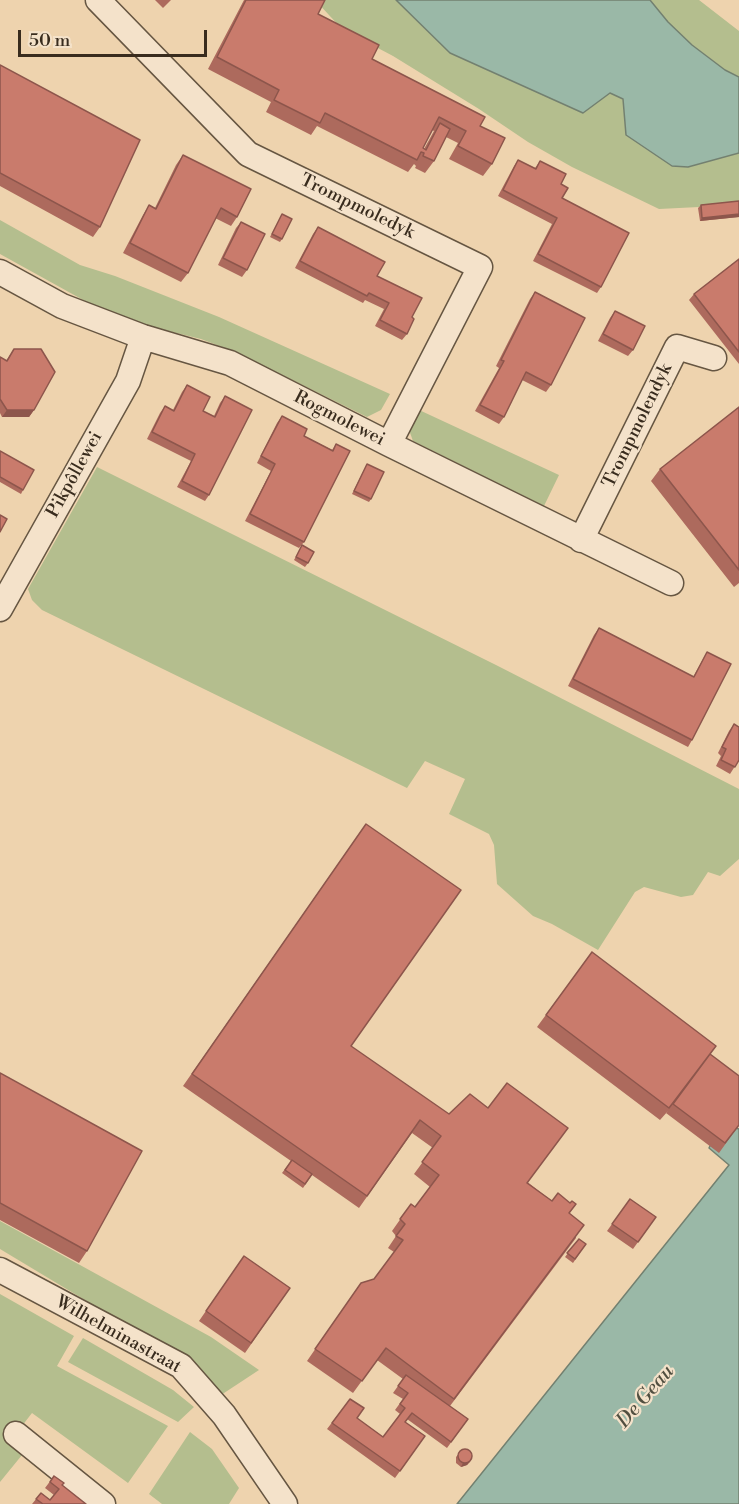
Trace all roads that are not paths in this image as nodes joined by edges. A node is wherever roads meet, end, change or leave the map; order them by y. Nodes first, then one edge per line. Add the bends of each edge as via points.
1 (98, 0) edge
2 (0, 272) edge
3 (143, 337) junction
4 (714, 358) dead end
5 (389, 444) junction
6 (581, 540) junction
7 (671, 583) dead end
8 (0, 609) edge
9 (0, 1270) edge
10 (16, 1434) dead end
11 (103, 1504) edge
12 (285, 1504) edge

1 - 5 street, Trompmoledyk via 248,154 480,267
2 - 3 street, Rogmolewei via 62,306
3 - 5 street, Rogmolewei via 230,363
3 - 8 street, Pikpôllewei via 128,381
4 - 6 street, Trompmolendyk via 677,347
5 - 6 street, Rogmolewei
6 - 7 street, Rogmolewei
9 - 12 street, Wilhelminastraat via 181,1366 224,1415
10 - 11 street

